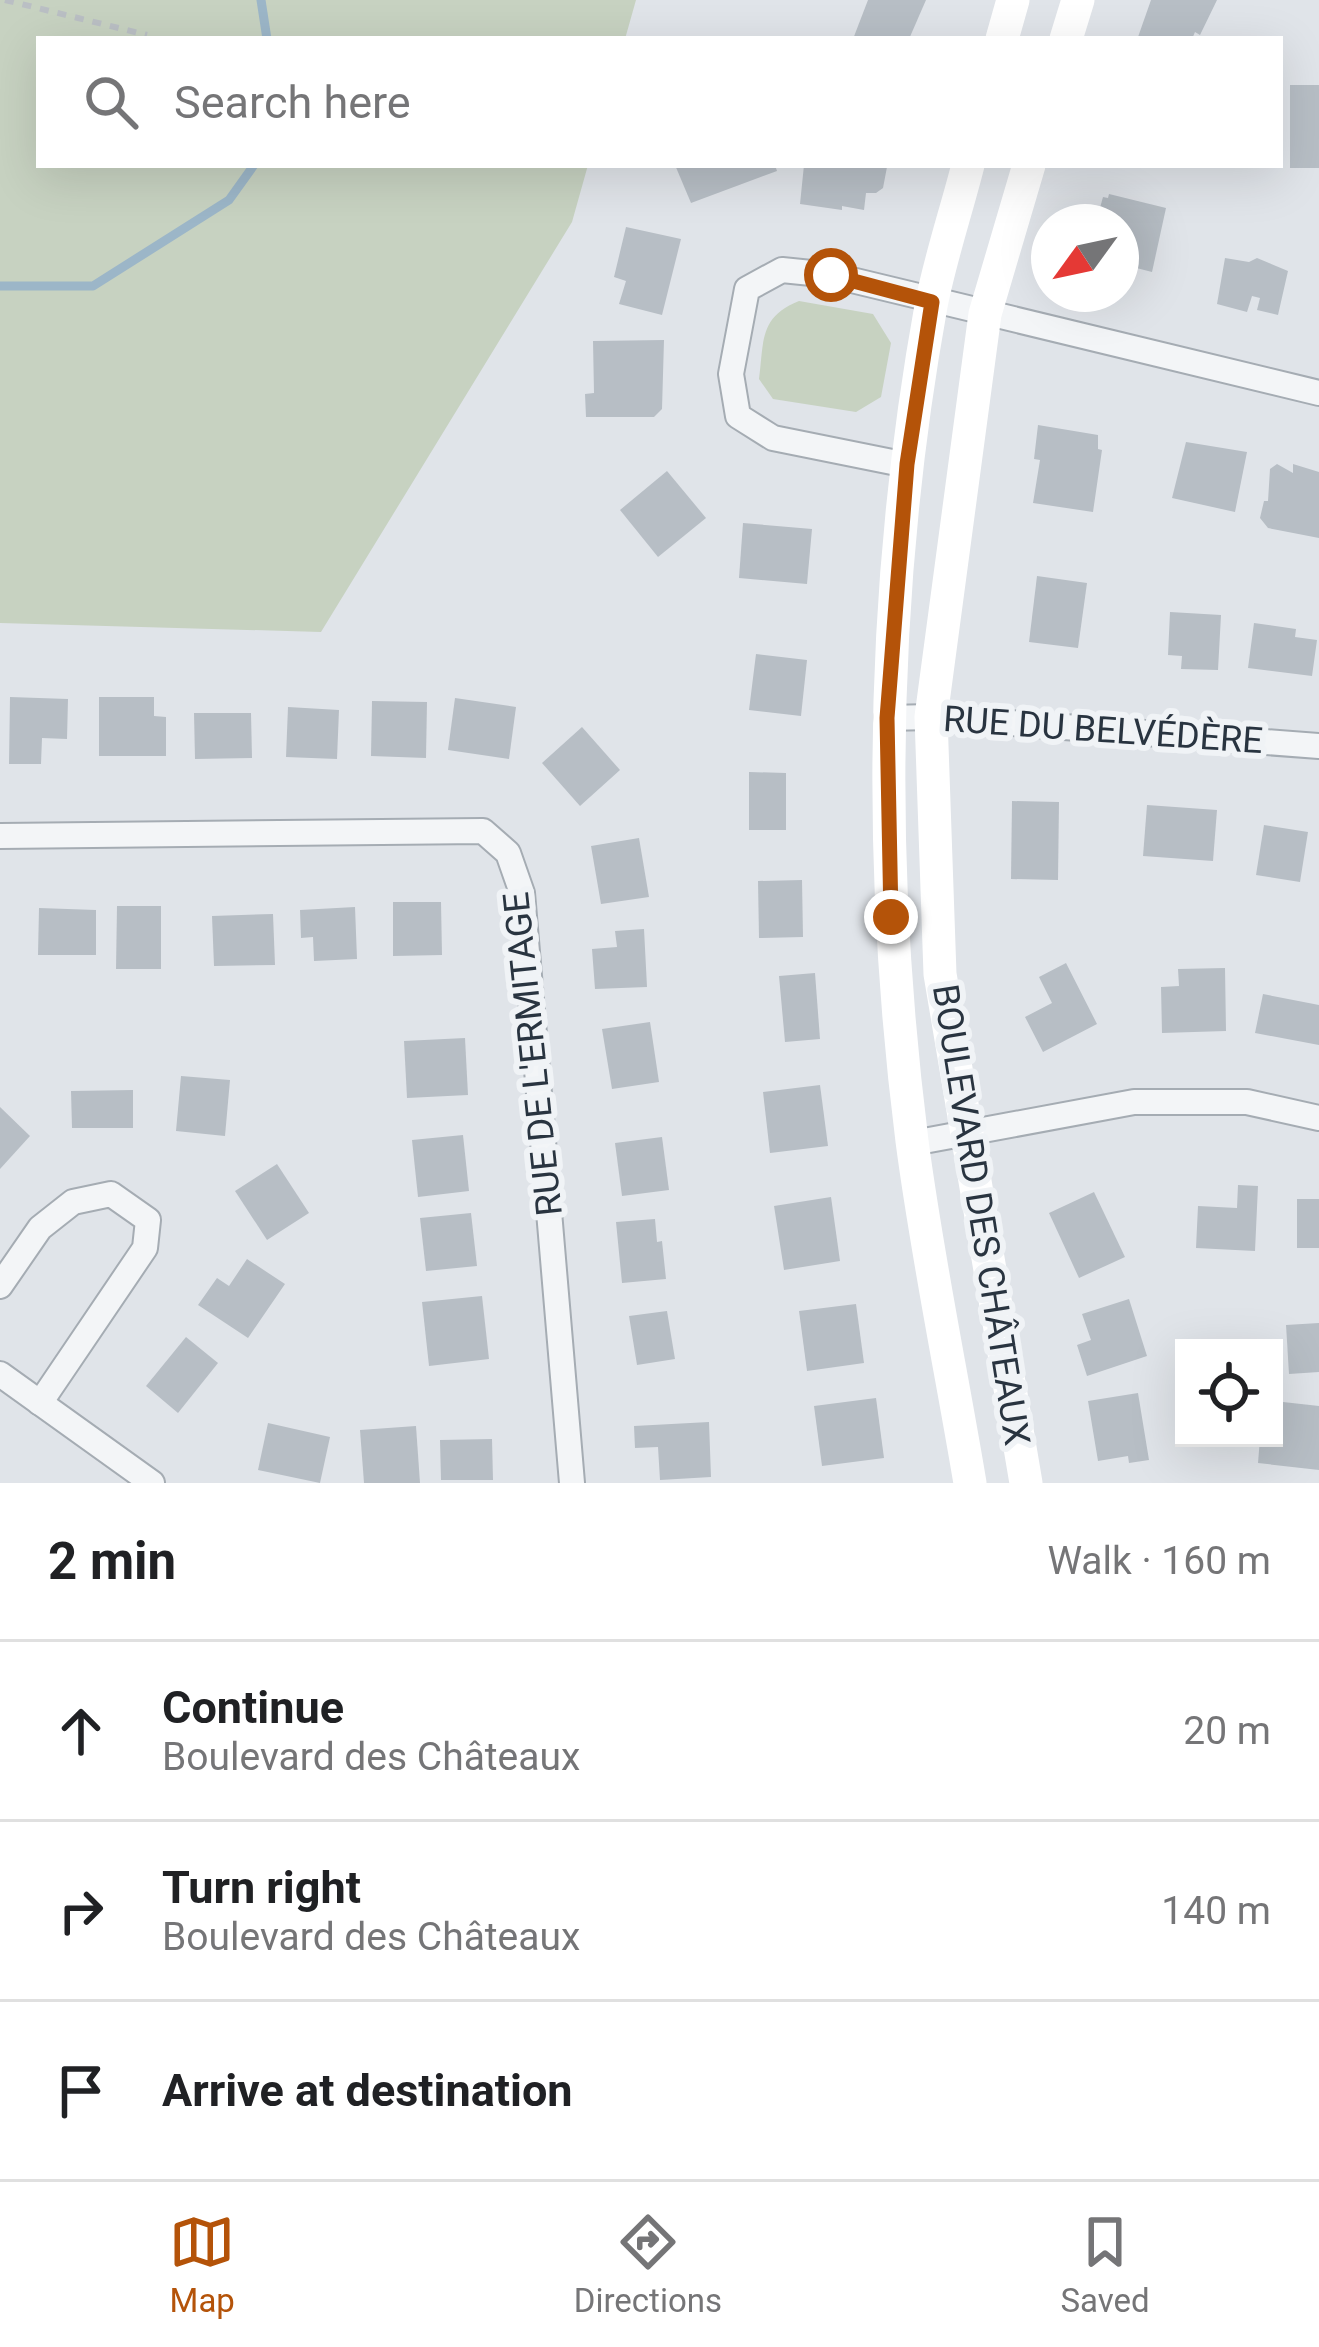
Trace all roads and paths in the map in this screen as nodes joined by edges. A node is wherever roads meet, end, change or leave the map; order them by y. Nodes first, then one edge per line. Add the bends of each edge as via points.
1 (5, 0) edge
2 (1013, 0) edge
3 (1078, 0) edge
4 (147, 35) dead end
5 (1003, 36) edge
6 (1067, 36) edge
7 (967, 168) edge
8 (1028, 168) edge
9 (932, 302) junction
10 (985, 314) junction
11 (1319, 393) edge
12 (907, 464) junction
13 (887, 718) junction
14 (931, 718) junction
15 (1319, 746) edge
16 (0, 836) edge
17 (1319, 1118) edge
18 (964, 1133) junction
19 (913, 1142) junction
20 (0, 1286) edge
21 (0, 1374) edge
22 (40, 1403) junction
23 (152, 1483) edge
24 (572, 1483) edge
25 (970, 1483) edge
26 (1026, 1483) edge

1 - 4 path
2 - 5 street
3 - 6 street
7 - 9 street, BOULEVARD DES CHÂTEAUX
8 - 10 street, BOULEVARD DES CHÂTEAUX
9 - 10 street
9 - 12 street, BOULEVARD DES CHÂTEAUX
9 - 12 street via 782,270 747,290 731,374 738,416 773,438
10 - 11 street
10 - 14 street, BOULEVARD DES CHÂTEAUX
12 - 13 street, BOULEVARD DES CHÂTEAUX
13 - 14 street, RUE DU BELVÉDÈRE
13 - 19 street, BOULEVARD DES CHÂTEAUX via 891,917
14 - 15 street, RUE DU BELVÉDÈRE
14 - 18 street, BOULEVARD DES CHÂTEAUX via 940,974
16 - 24 street, RUE DE L'ERMITAGE via 483,831 508,853 522,893
17 - 18 street via 1247,1102 1134,1102
18 - 19 street
18 - 26 street, BOULEVARD DES CHÂTEAUX
19 - 25 street, BOULEVARD DES CHÂTEAUX
20 - 22 street via 40,1228 73,1202 111,1194 148,1220 145,1248
21 - 22 street
22 - 23 street

